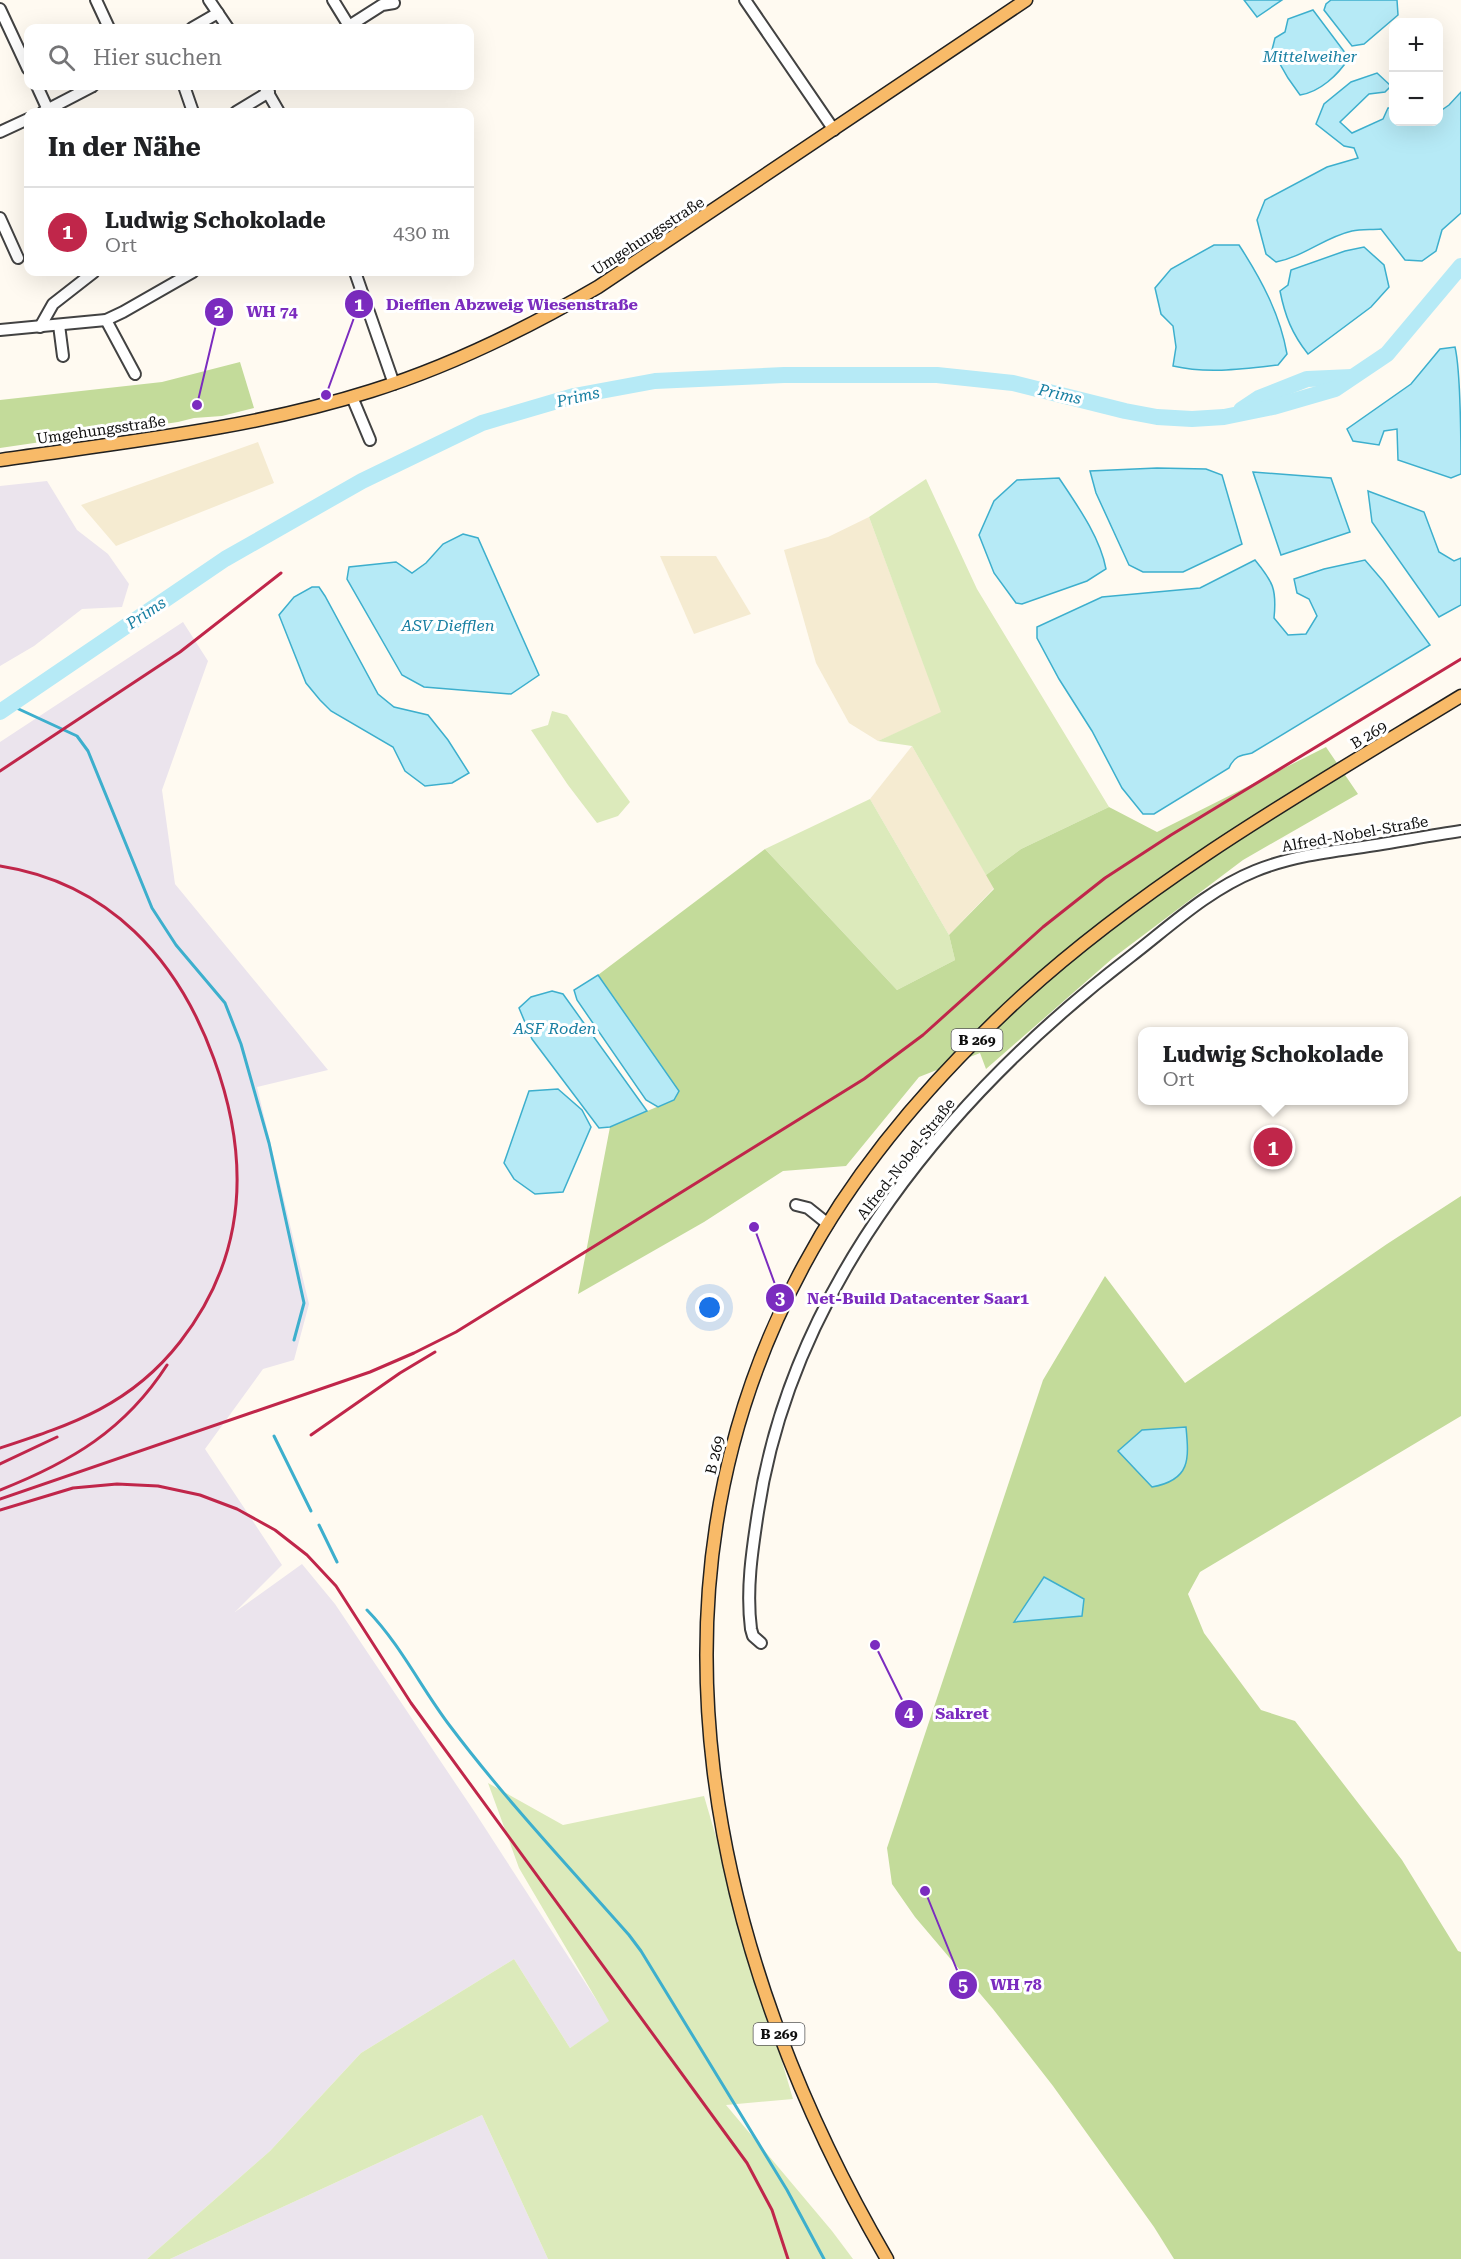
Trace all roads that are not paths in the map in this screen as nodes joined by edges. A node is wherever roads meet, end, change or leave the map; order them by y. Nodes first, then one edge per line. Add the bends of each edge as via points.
1 (96, 0) edge
2 (209, 0) edge
3 (333, 0) edge
4 (745, 0) edge
5 (1026, 0) edge
6 (394, 3) dead end
7 (0, 9) edge
8 (218, 13) junction
9 (107, 24) edge
10 (199, 24) edge
11 (225, 24) edge
12 (345, 24) edge
13 (352, 24) edge
14 (24, 60) edge
15 (39, 90) edge
16 (86, 90) edge
17 (186, 90) edge
18 (265, 90) edge
19 (267, 90) edge
20 (48, 108) edge
21 (54, 108) edge
22 (192, 108) edge
23 (241, 108) edge
24 (277, 108) edge
25 (24, 121) edge
26 (834, 130) junction
27 (0, 132) edge
28 (0, 218) edge
29 (18, 258) dead end
30 (89, 276) edge
31 (186, 276) edge
32 (356, 276) edge
33 (106, 320) junction
34 (59, 325) junction
35 (40, 327) junction
36 (0, 330) edge
37 (63, 356) dead end
38 (135, 374) dead end
39 (394, 384) junction
40 (352, 397) junction
41 (370, 440) dead end
42 (0, 460) edge
43 (1461, 696) edge
44 (1461, 831) edge
45 (796, 1205) dead end
46 (828, 1224) junction
47 (761, 1643) dead end
48 (887, 2259) edge

1 - 9 street
2 - 8 street
3 - 12 street
4 - 26 street
5 - 26 main road, Umgehungsstraße
6 - 13 street via 382,5
7 - 14 street
8 - 10 street
8 - 11 street
15 - 20 street
16 - 21 street
17 - 22 street
18 - 23 street
19 - 24 street
25 - 27 street
26 - 39 main road, Umgehungsstraße via 556,312 470,354
28 - 29 street
30 - 35 street via 53,304
31 - 33 street
32 - 39 street
33 - 34 street
33 - 38 street
34 - 35 street
34 - 37 street
35 - 36 street
39 - 40 main road, Umgehungsstraße
40 - 41 street
40 - 42 main road, Umgehungsstraße via 267,419
43 - 46 main road, B 269 / B 269 via 1256,822 1137,904 1024,994 904,1116
44 - 47 street, Alfred-Nobel-Straße via 1282,861 1225,886 1064,1009 944,1130 845,1270 813,1332 777,1424 761,1495 749,1581 750,1629
45 - 46 street via 808,1208
46 - 48 main road, B 269 / B 269 via 784,1304 757,1366 733,1440 710,1559 708,1702 723,1832 762,1986 809,2108

